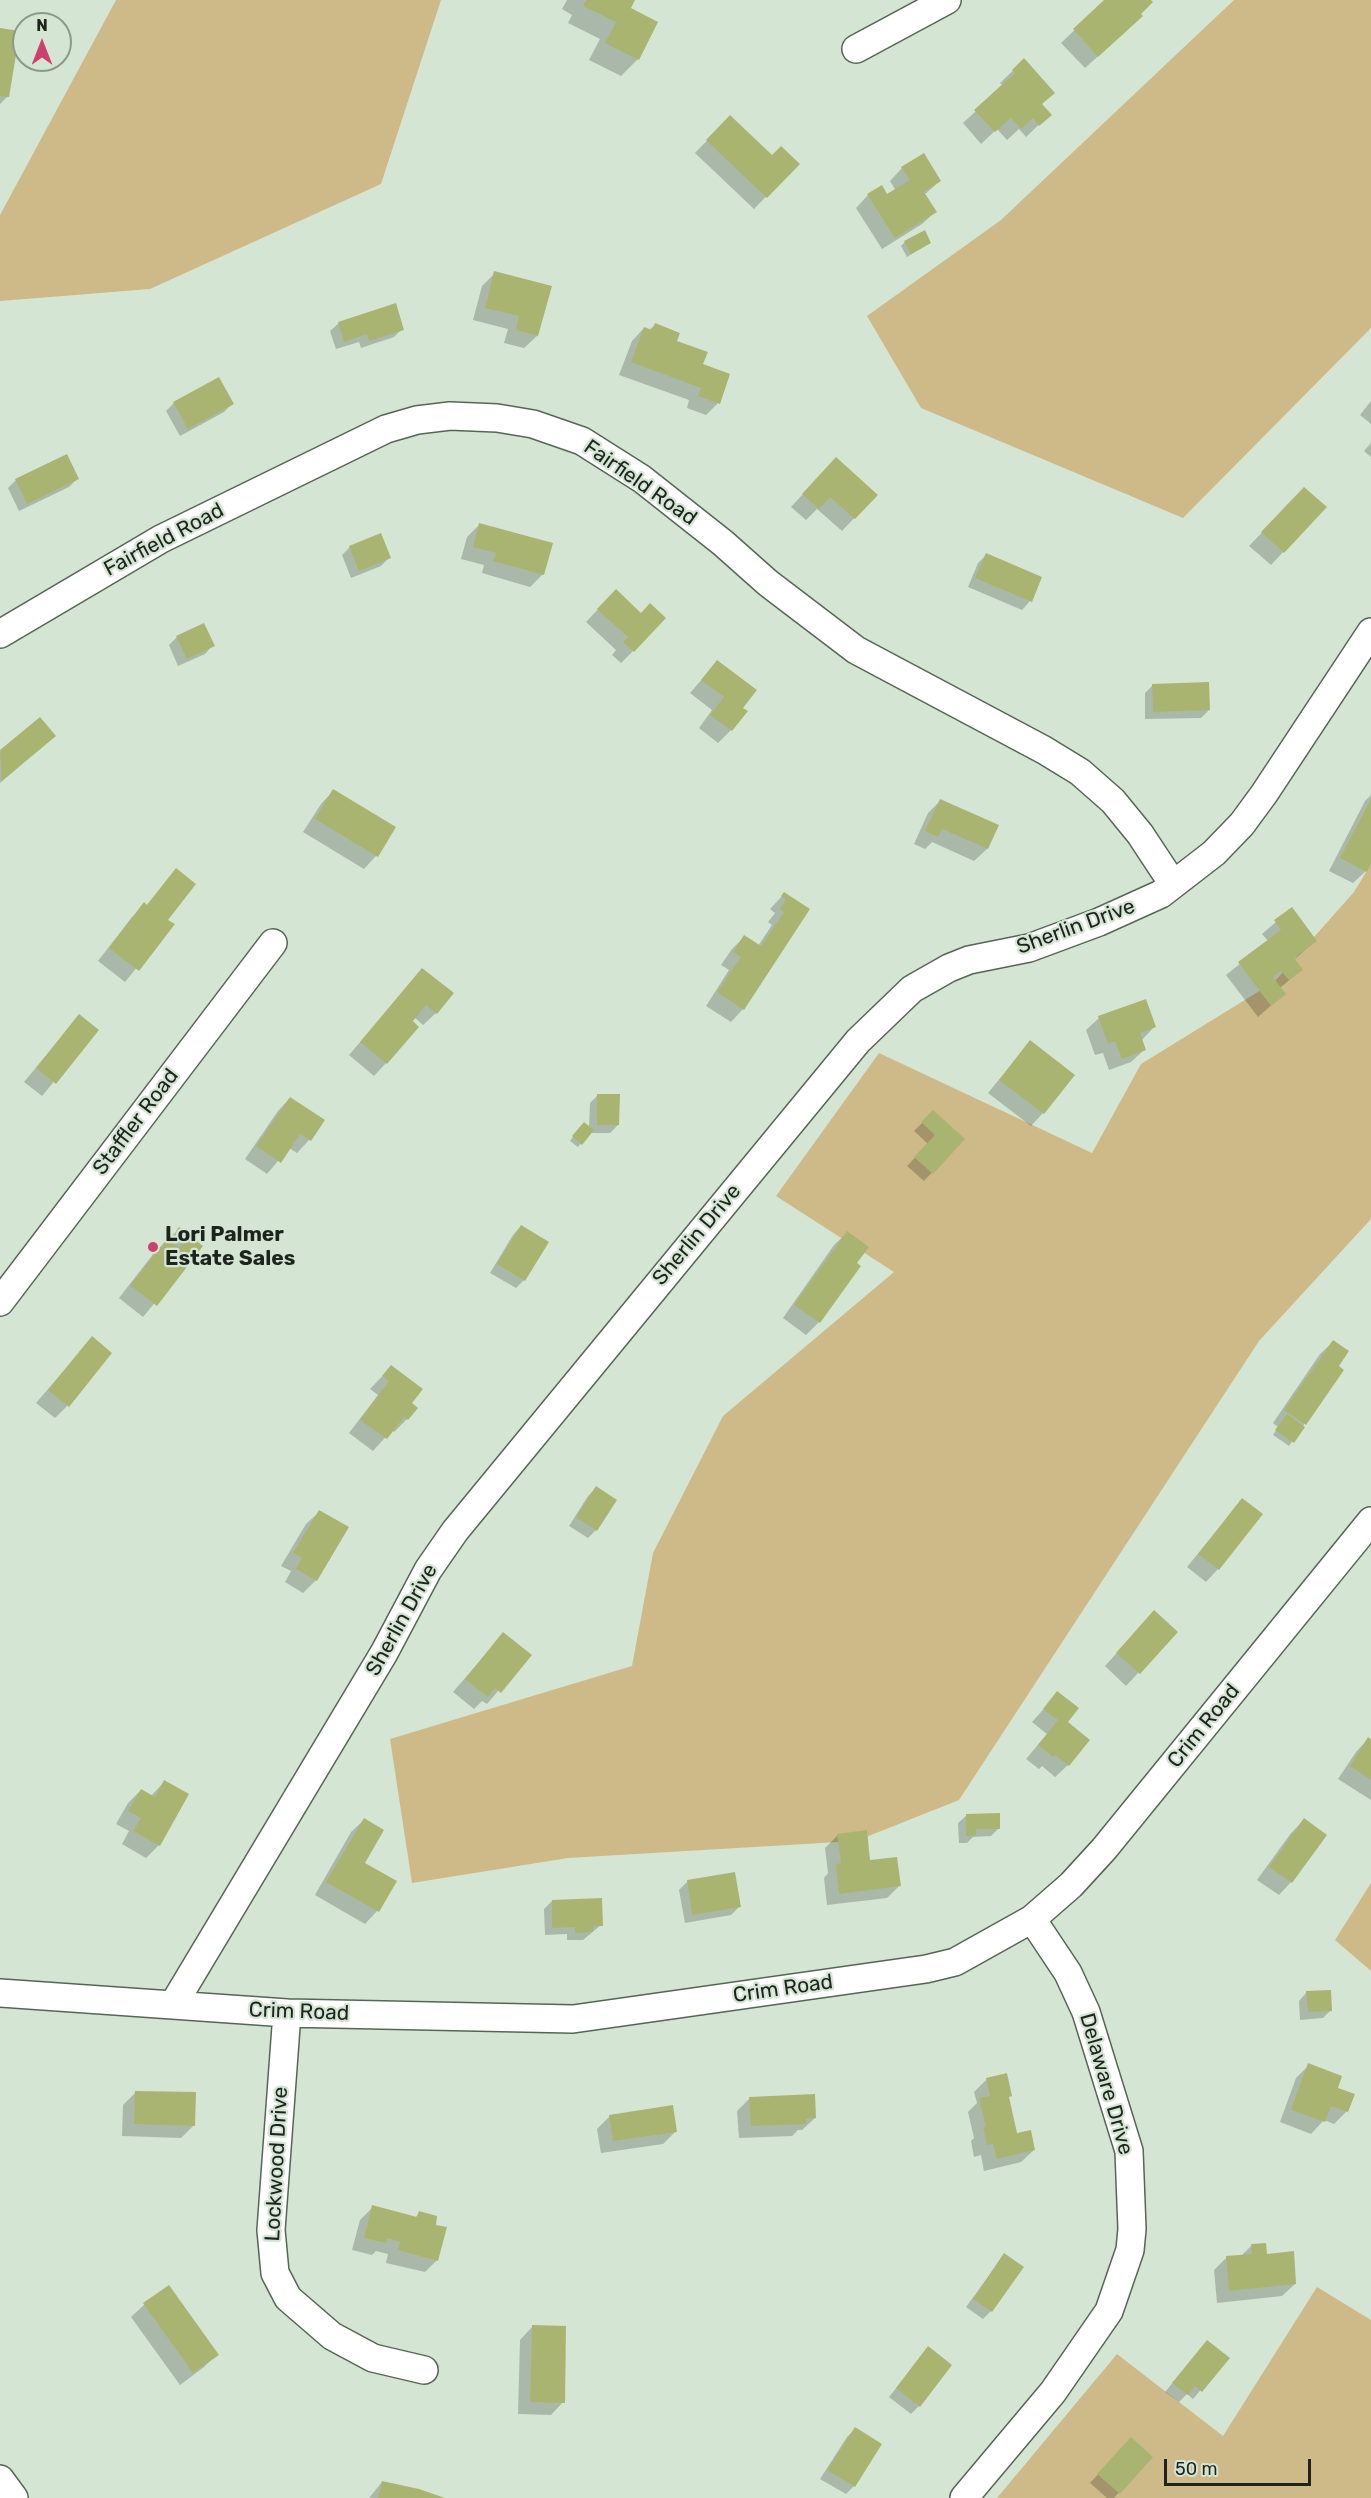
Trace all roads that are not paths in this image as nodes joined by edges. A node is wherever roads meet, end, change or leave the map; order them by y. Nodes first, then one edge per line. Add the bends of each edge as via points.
1 (947, 0) edge
2 (856, 49) dead end
3 (1371, 632) edge
4 (0, 634) edge
5 (1173, 884) junction
6 (273, 943) dead end
7 (0, 1302) edge
8 (1371, 1521) edge
9 (1032, 1919) junction
10 (0, 1993) edge
11 (173, 2005) junction
12 (287, 2013) junction
13 (424, 2370) dead end
14 (0, 2479) edge
15 (14, 2498) edge
16 (964, 2498) edge

1 - 2 street
3 - 5 street, Sherlin Drive via 1242,824 1214,853
4 - 5 street, Fairfield Road via 161,539 386,429 450,416 532,424 582,441 642,479 856,650 1080,772 1113,801
5 - 11 street, Sherlin Drive via 1161,894 1089,926 1029,948 949,968 912,989 858,1041 455,1531 428,1570 384,1653
6 - 7 street, Staffler Road
8 - 9 street, Crim Road via 1104,1849
9 - 12 street, Crim Road via 955,1962 927,1969 573,2019
9 - 16 street, Delaware Drive via 1068,1973 1086,2012 1129,2151 1130,2250 1109,2311 1053,2392
10 - 11 street, Crim Road
11 - 12 street, Crim Road
12 - 13 street, Lockwood Drive via 271,2230 275,2273 288,2298 332,2336 373,2358
14 - 15 street

